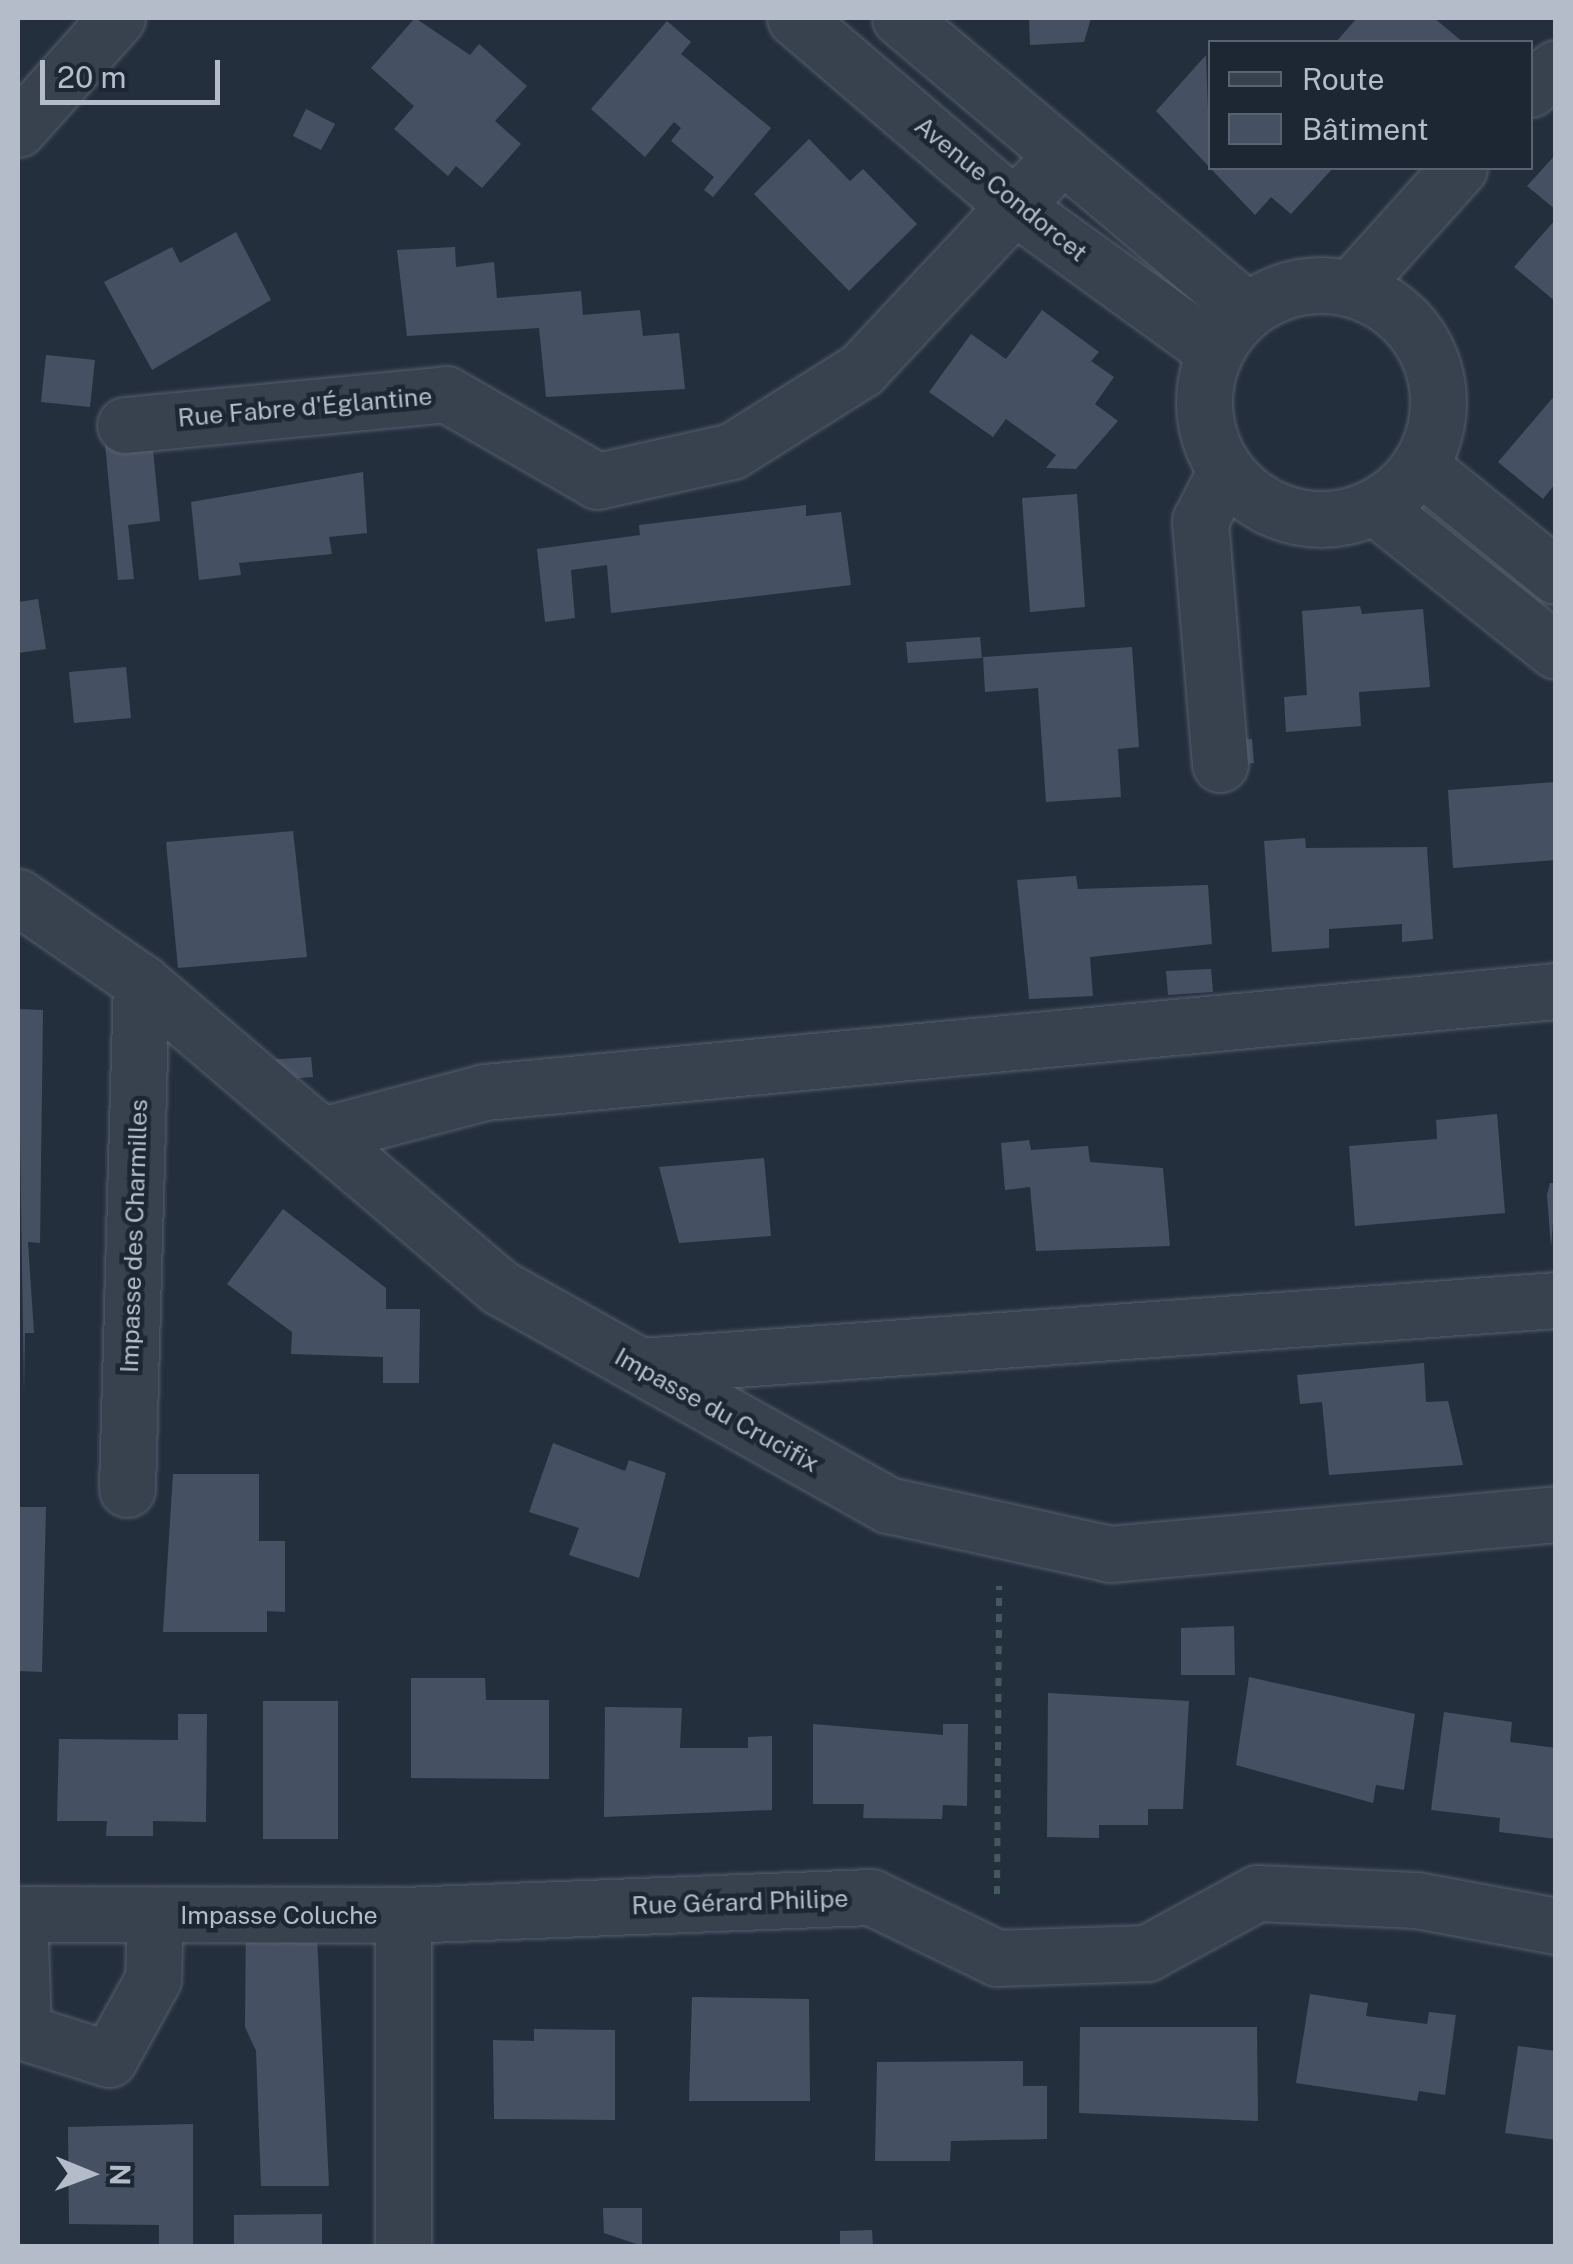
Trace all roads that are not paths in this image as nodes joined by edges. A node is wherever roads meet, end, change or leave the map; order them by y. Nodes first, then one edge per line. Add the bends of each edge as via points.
1 (118, 18) edge
2 (900, 18) edge
3 (808, 21) edge
4 (1556, 68) edge
5 (1533, 86) edge
6 (18, 129) edge
7 (1062, 154) junction
8 (1458, 170) edge
9 (1014, 206) junction
10 (1352, 287) junction
11 (1230, 330) junction
12 (125, 425) dead end
13 (1420, 466) junction
14 (1224, 472) junction
15 (1375, 508) junction
16 (1556, 576) edge
17 (1556, 650) edge
18 (1220, 764) dead end
19 (18, 897) edge
20 (141, 982) junction
21 (1556, 991) edge
22 (322, 1135) junction
23 (1556, 1300) edge
24 (640, 1366) junction
25 (127, 1489) dead end
26 (1556, 1514) edge
27 (403, 1915) junction
28 (154, 1916) dead end
29 (1556, 1926) edge
30 (403, 2246) edge

1 - 6 street
2 - 7 street
3 - 9 street, Avenue Condorcet
4 - 5 street
7 - 9 street, Rue Fabre d'Églantine
7 - 11 street
8 - 10 street
9 - 11 street, Avenue Condorcet
9 - 12 street, Rue Fabre d'Églantine via 862,369 732,451 597,481 446,394
10 - 11 street via 1311,284
10 - 13 street via 1393,308 1436,376 1438,417
11 - 14 street via 1202,405
13 - 15 street
13 - 16 street
14 - 15 street via 1254,501 1297,518 1338,520
14 - 18 street via 1200,521
15 - 17 street
19 - 20 street, Impasse du Crucifix
20 - 22 street, Impasse du Crucifix
20 - 25 street, Impasse des Charmilles
21 - 22 street via 484,1092
22 - 24 street, Impasse du Crucifix via 501,1288
23 - 24 street
24 - 26 street, Impasse du Crucifix via 888,1506 1110,1554
27 - 28 street, Impasse Coluche
27 - 29 street, Rue Gérard Philipe via 871,1898 997,1958 1147,1953 1257,1892 1416,1900
27 - 30 street

